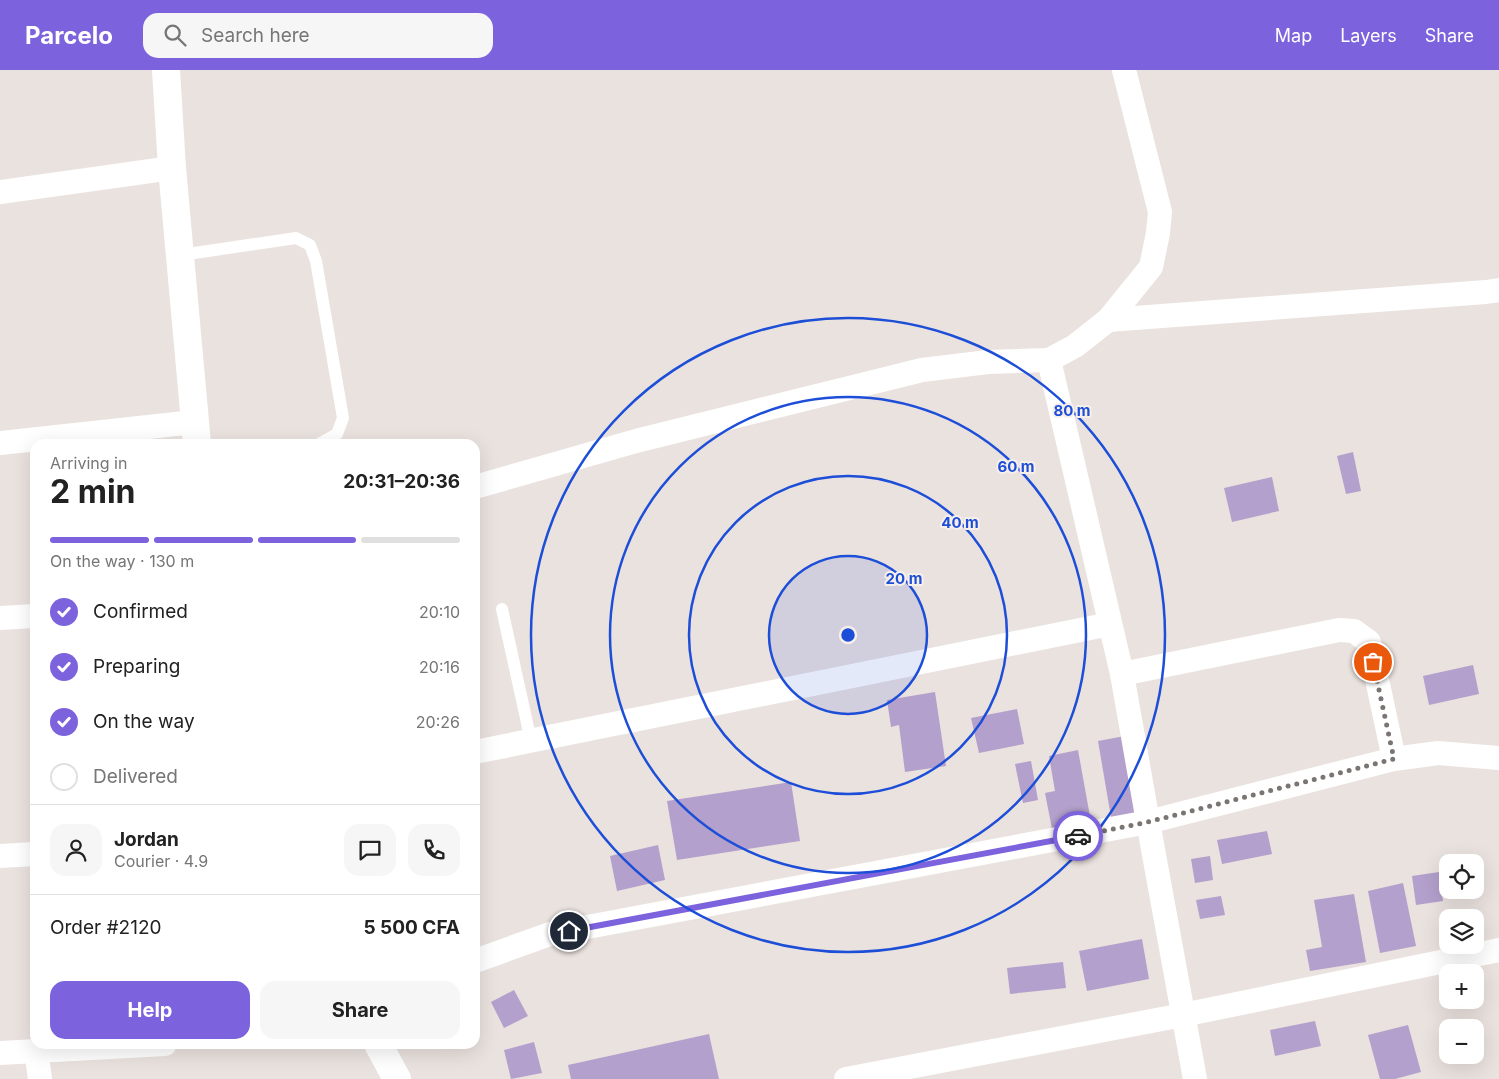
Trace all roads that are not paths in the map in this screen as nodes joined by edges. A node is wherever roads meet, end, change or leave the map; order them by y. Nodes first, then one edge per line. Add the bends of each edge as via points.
1 (166, 70) edge
2 (1124, 70) edge
3 (172, 168) junction
4 (0, 192) edge
5 (181, 255) junction
6 (1499, 290) edge
7 (1108, 320) junction
8 (1049, 360) junction
9 (196, 433) edge
10 (78, 439) edge
11 (328, 439) edge
12 (30, 441) edge
13 (0, 443) edge
14 (480, 486) edge
15 (502, 609) dead end
16 (30, 616) edge
17 (0, 618) edge
18 (1110, 624) junction
19 (1122, 674) junction
20 (531, 741) junction
21 (480, 751) edge
22 (1499, 758) edge
23 (1394, 759) junction
24 (1148, 822) junction
25 (30, 854) edge
26 (0, 856) edge
27 (1499, 950) edge
28 (480, 959) edge
29 (1183, 1015) junction
30 (58, 1049) edge
31 (381, 1049) edge
32 (36, 1050) junction
33 (0, 1053) edge
34 (40, 1079) edge
35 (397, 1079) edge
36 (846, 1079) edge
37 (1195, 1079) edge

1 - 3 main road
2 - 7 street via 1160,212 1151,267
3 - 4 street
3 - 5 main road
5 - 9 main road
5 - 11 lane via 296,238 310,245 316,262 343,418 337,434
6 - 7 street
7 - 8 street via 1075,346
8 - 14 street via 988,362 922,370 636,441
8 - 18 street
9 - 10 street
12 - 13 street
15 - 20 lane
16 - 17 street
18 - 19 street
18 - 20 street
19 - 23 street via 1339,630 1354,631 1369,642
19 - 24 street
20 - 21 street
22 - 23 street via 1438,753
23 - 24 street
24 - 28 street via 550,934
24 - 29 street
25 - 26 street
27 - 29 street
29 - 36 street
29 - 37 street
30 - 32 street
31 - 35 main road
32 - 33 street
32 - 34 street

